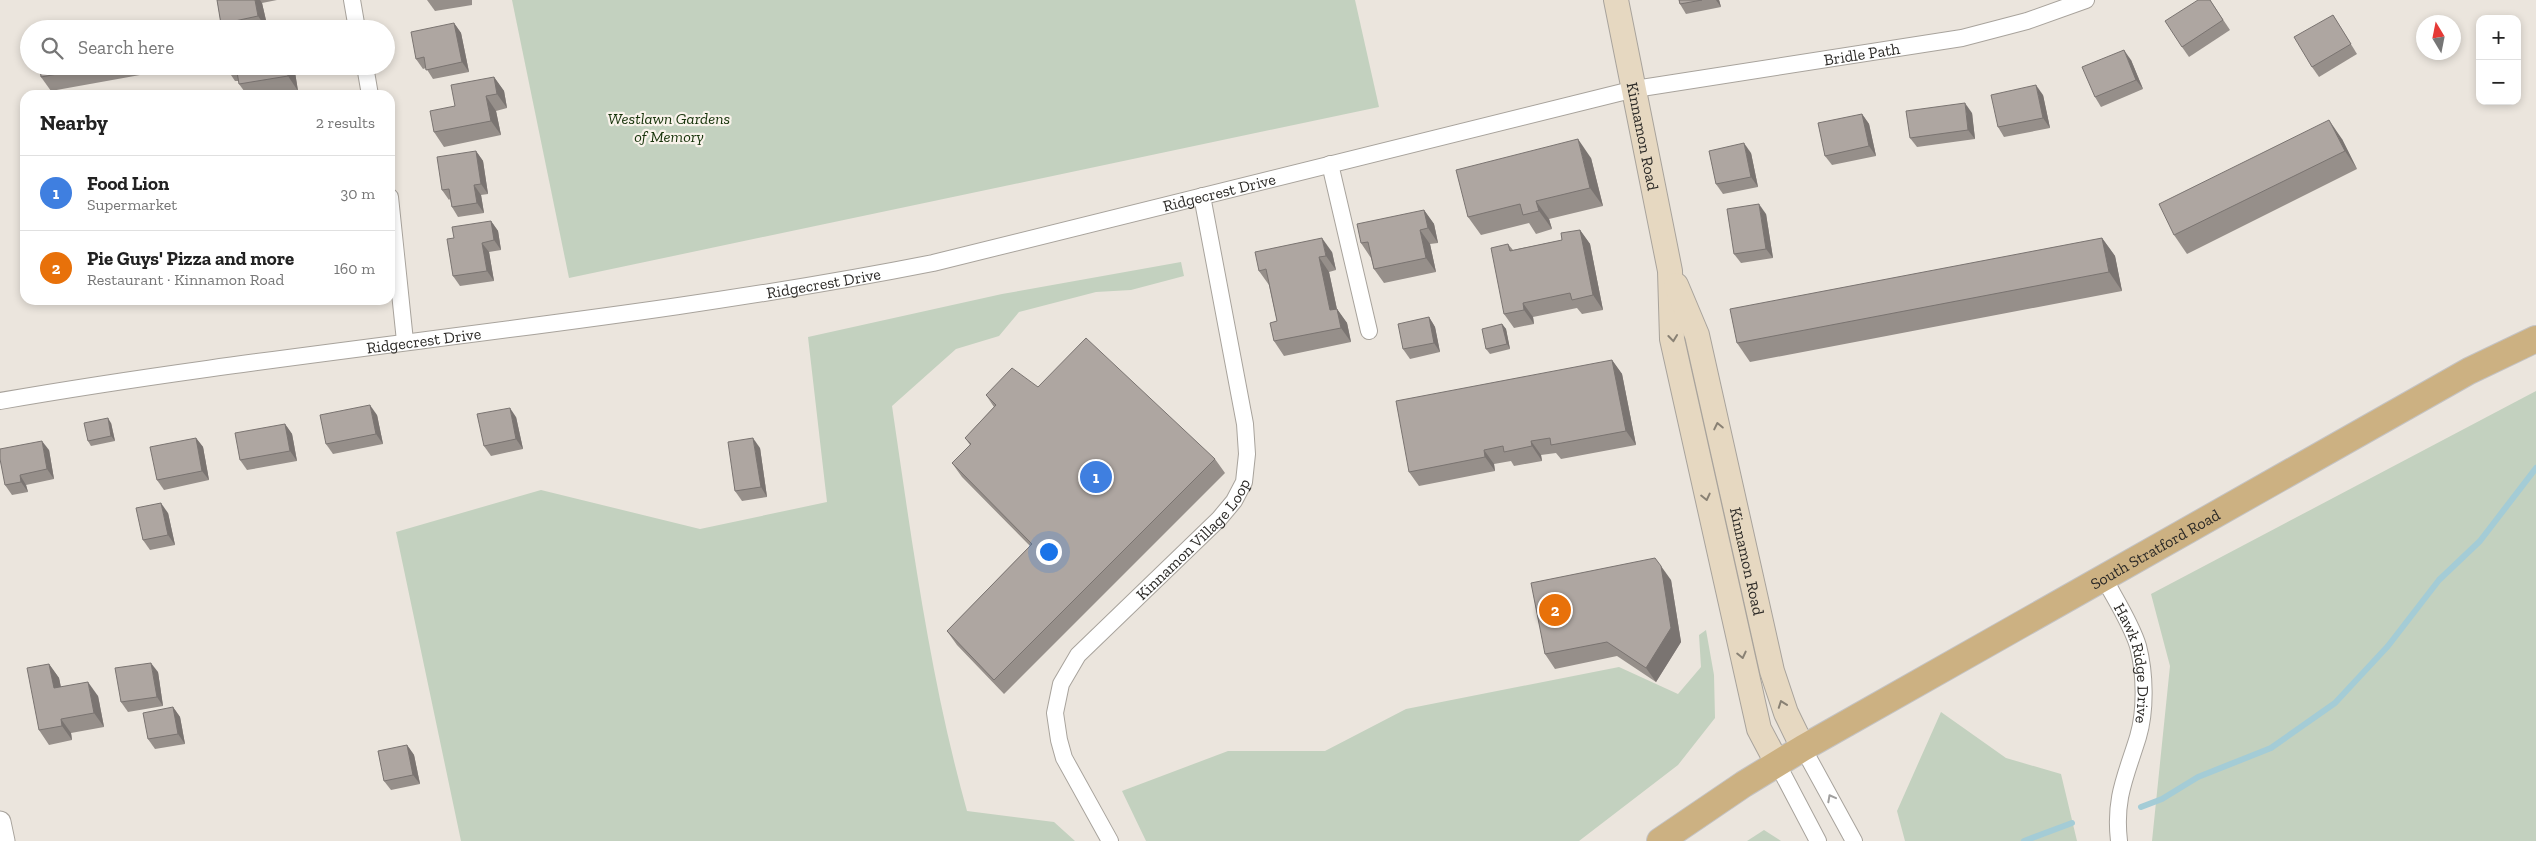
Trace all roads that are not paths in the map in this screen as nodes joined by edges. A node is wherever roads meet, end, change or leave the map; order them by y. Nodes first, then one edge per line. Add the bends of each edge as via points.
1 (352, 0) edge
2 (1616, 0) edge
3 (2086, 0) edge
4 (355, 20) edge
5 (367, 75) edge
6 (369, 90) edge
7 (1635, 90) junction
8 (1330, 164) junction
9 (1202, 196) junction
10 (395, 245) edge
11 (1670, 271) junction
12 (1369, 331) dead end
13 (2536, 339) edge
14 (405, 341) junction
15 (0, 402) edge
16 (2104, 578) junction
17 (1803, 748) junction
18 (1777, 763) junction
19 (0, 822) edge
20 (4, 841) edge
21 (1110, 841) edge
22 (1660, 841) edge
23 (1818, 841) edge
24 (1854, 841) edge
25 (2120, 841) edge

1 - 4 street
2 - 7 main road, Kinnamon Road
3 - 7 street, Bridle Path via 2027,21 1962,38
5 - 6 street
7 - 8 street, Ridgecrest Drive
7 - 11 main road, Kinnamon Road
8 - 9 street, Ridgecrest Drive
8 - 12 street
9 - 14 street, Ridgecrest Drive via 933,263 846,280 591,318
9 - 21 street, Kinnamon Village Loop via 1245,424 1246,472 1234,501 1219,519 1078,655 1061,684 1054,713 1058,740 1064,758
10 - 14 street
17 -> 11 main road, Kinnamon Road via 1786,713 1772,671 1697,335
11 -> 18 main road, Kinnamon Road via 1672,339 1699,467 1759,729
13 - 16 main road, South Stratford Road via 2469,371
14 - 15 street, Ridgecrest Drive
16 - 17 main road, South Stratford Road
16 - 25 street, Hawk Ridge Drive via 2138,645 2142,672 2138,736 2120,793 2117,820
17 - 18 main road, South Stratford Road
24 -> 17 street, Kinnamon Road
18 - 22 main road, South Stratford Road
18 - 23 street, Kinnamon Road
19 - 20 street

